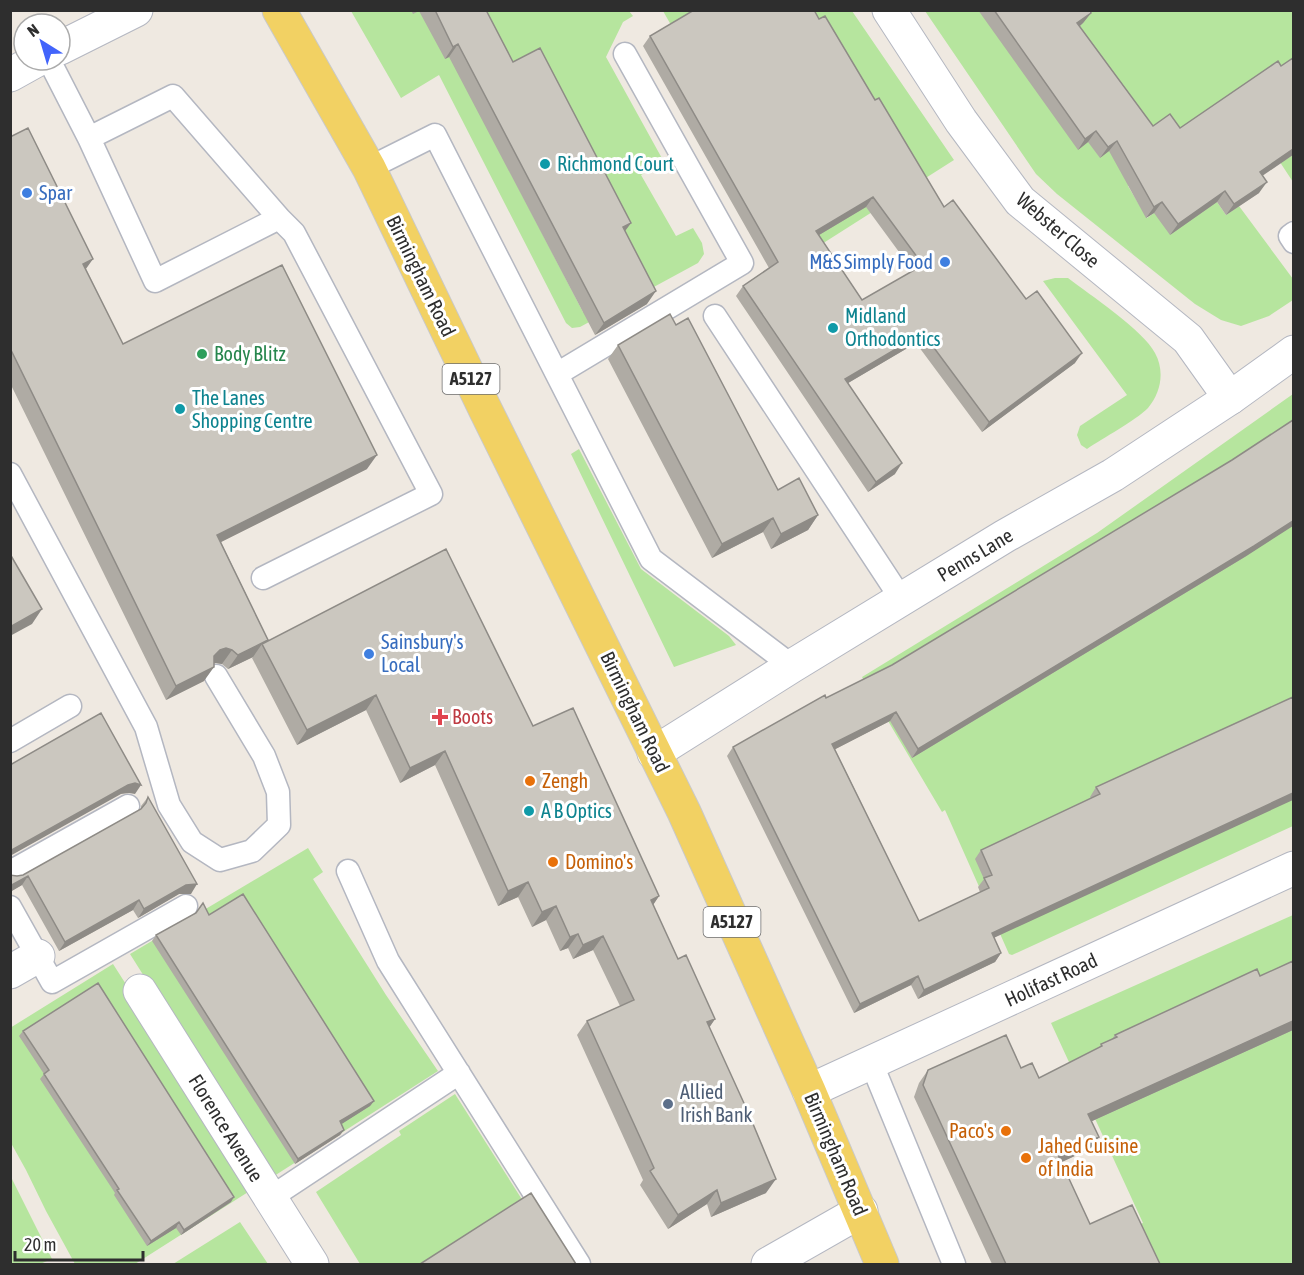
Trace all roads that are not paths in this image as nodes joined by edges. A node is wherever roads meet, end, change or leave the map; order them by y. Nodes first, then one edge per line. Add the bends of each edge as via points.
1 (136, 10) edge
2 (279, 10) edge
3 (890, 10) edge
4 (72, 42) edge
5 (625, 54) dead end
6 (54, 72) edge
7 (89, 138) junction
8 (369, 168) junction
9 (279, 218) junction
10 (1293, 233) edge
11 (1293, 242) edge
12 (715, 316) dead end
13 (1293, 352) edge
14 (557, 374) junction
15 (1230, 398) junction
16 (10, 474) edge
17 (263, 578) dead end
18 (902, 600) junction
19 (792, 666) junction
20 (216, 675) edge
21 (70, 706) dead end
22 (10, 741) edge
23 (654, 753) junction
24 (128, 806) edge
25 (1293, 868) edge
26 (348, 871) dead end
27 (10, 872) edge
28 (186, 906) edge
29 (10, 907) edge
30 (24, 964) edge
31 (140, 992) dead end
32 (872, 1062) junction
33 (459, 1073) junction
34 (809, 1091) junction
35 (270, 1197) junction
36 (861, 1211) junction
37 (780, 1261) edge
38 (312, 1264) edge
39 (579, 1264) edge
40 (882, 1264) edge
41 (954, 1264) edge

1 - 4 street
2 - 8 main road, Birmingham Road / A5127
3 - 15 street, Webster Close via 961,121 1020,201 1188,339
5 - 14 lane via 742,263
6 - 7 lane
7 - 9 lane via 173,96
7 - 9 lane via 155,281
8 - 14 lane via 435,135
8 - 23 main road, Birmingham Road / A5127
9 - 17 lane via 294,233 431,494
10 - 11 lane
12 - 18 lane
13 - 15 street, Penns Lane
14 - 19 lane via 651,559
15 - 18 street, Penns Lane via 1113,475
16 - 20 lane via 146,727 169,804 192,842 220,860 252,851 279,825 278,792 264,756
18 - 19 street, Penns Lane
19 - 23 street, Penns Lane
21 - 22 lane
23 - 34 main road, Birmingham Road / A5127
24 - 27 lane
25 - 32 street, Holifast Road
26 - 33 lane via 388,961
28 - 30 lane via 52,982
29 - 30 lane
31 - 35 street, Florence Avenue
32 - 34 street, Holifast Road
32 - 41 lane
33 - 35 lane
33 - 39 lane
34 - 36 main road, Birmingham Road / A5127
35 - 38 street, Florence Avenue
36 - 37 street
36 - 40 main road, Birmingham Road / A5127

